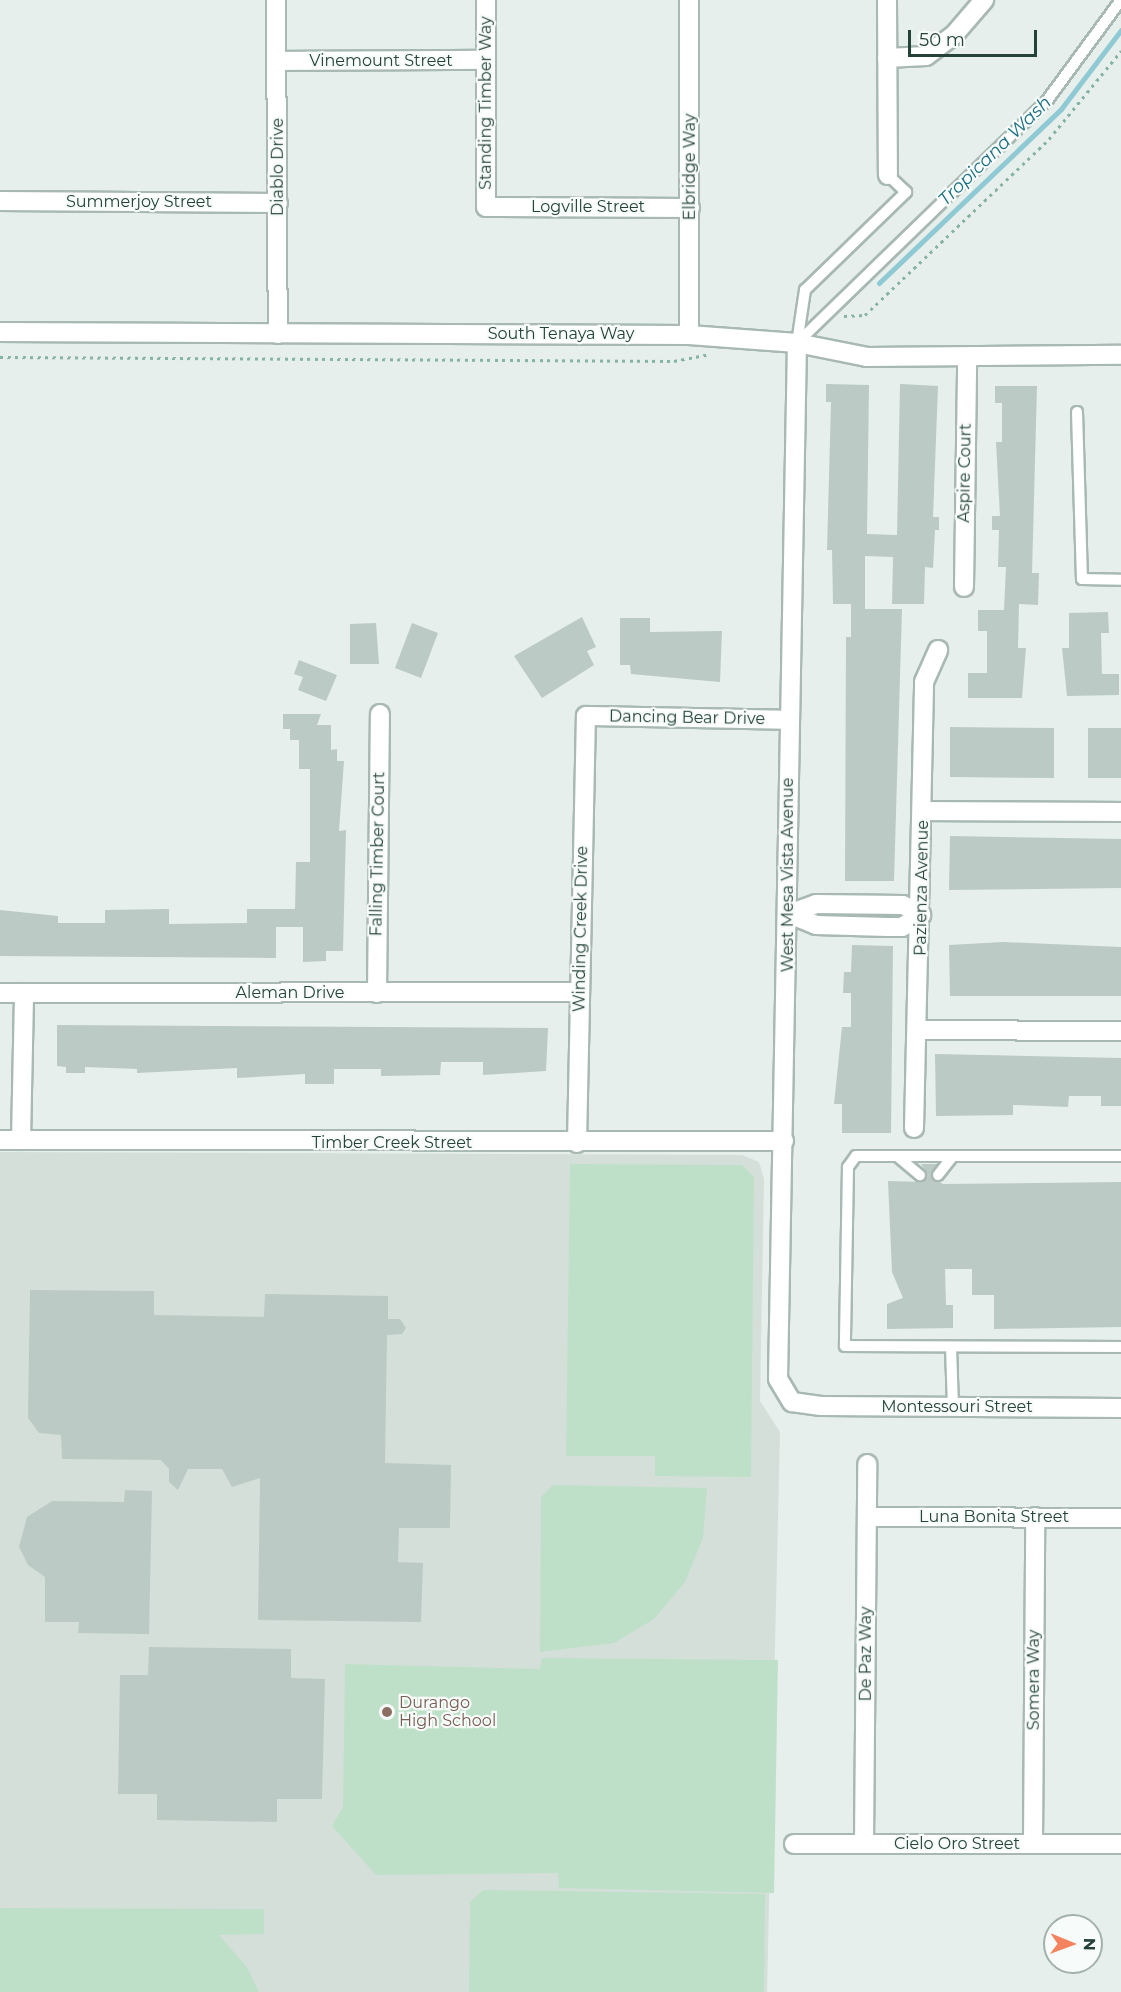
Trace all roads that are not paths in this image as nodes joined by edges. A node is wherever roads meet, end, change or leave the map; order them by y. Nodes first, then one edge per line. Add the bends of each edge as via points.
1 (276, 0) edge
2 (486, 0) edge
3 (689, 0) edge
4 (887, 0) edge
5 (984, 0) edge
6 (1121, 0) edge
7 (887, 58) junction
8 (486, 60) junction
9 (277, 62) junction
10 (888, 175) joint
11 (0, 201) edge
12 (278, 203) junction
13 (486, 207) joint
14 (690, 208) junction
15 (0, 332) edge
16 (278, 334) junction
17 (689, 335) junction
18 (797, 343) junction
19 (1121, 355) edge
20 (967, 358) junction
21 (1077, 412) dead end
22 (1121, 580) edge
23 (964, 587) dead end
24 (938, 651) dead end
25 (380, 714) dead end
26 (586, 716) joint
27 (789, 720) junction
28 (923, 811) junction
29 (1121, 812) edge
30 (789, 914) junction
31 (921, 915) junction
32 (580, 992) junction
33 (0, 993) edge
34 (24, 993) junction
35 (377, 993) junction
36 (920, 1030) junction
37 (1121, 1031) edge
38 (914, 1128) dead end
39 (0, 1140) edge
40 (21, 1140) junction
41 (784, 1141) junction
42 (577, 1143) junction
43 (897, 1156) junction
44 (953, 1156) junction
45 (1121, 1156) edge
46 (920, 1175) dead end
47 (938, 1175) dead end
48 (951, 1347) junction
49 (1121, 1347) edge
50 (792, 1402) joint
51 (952, 1407) junction
52 (1121, 1407) edge
53 (867, 1464) dead end
54 (867, 1517) junction
55 (1035, 1517) junction
56 (1121, 1518) edge
57 (864, 1843) junction
58 (794, 1844) dead end
59 (1033, 1844) junction
60 (1121, 1844) edge

1 - 9 street, Diablo Drive
2 - 8 street, Standing Timber Way
3 - 14 street, Elbridge Way
4 - 7 street
5 - 7 street via 954,36 926,56
6 - 18 lane via 1046,102
7 - 10 street
8 - 9 street, Vinemount Street
8 - 13 street, Standing Timber Way
9 - 12 street, Diablo Drive
10 - 18 lane via 906,192 805,290
11 - 12 street, Summerjoy Street
12 - 16 street, Diablo Drive
13 - 14 street, Logville Street
14 - 17 street, Elbridge Way
15 - 16 street, South Tenaya Way
16 - 17 street, South Tenaya Way
17 - 18 street, South Tenaya Way
18 - 20 street, South Tenaya Way via 867,357
18 - 27 street, West Mesa Vista Avenue
19 - 20 street, South Tenaya Way
20 - 23 street, Aspire Court
21 - 22 lane via 1082,579
24 - 28 street, Pazienza Avenue via 924,682
25 - 35 street, Falling Timber Court
26 - 27 street, Dancing Bear Drive
26 - 32 street, Winding Creek Drive
27 - 30 street, West Mesa Vista Avenue
28 - 29 street
28 - 31 street, Pazienza Avenue
30 - 31 street via 816,904 903,905
30 - 41 street, West Mesa Vista Avenue
31 - 36 street, Pazienza Avenue
32 - 35 street, Aleman Drive
32 - 42 street, Winding Creek Drive
33 - 34 street, Aleman Drive
34 - 35 street, Aleman Drive
34 - 40 street
36 - 37 street
36 - 38 street, Pazienza Avenue via 915,1047
39 - 40 street, Timber Creek Street
40 - 42 street, Timber Creek Street
41 - 42 street, Timber Creek Street
41 - 50 street, West Mesa Vista Avenue via 778,1165 778,1379
43 - 44 lane
43 - 46 lane
43 - 48 lane via 856,1156 848,1167 845,1346
44 - 45 lane
44 - 47 lane
48 - 49 lane
48 - 51 lane
50 - 51 street, Montessouri Street
51 - 52 street, Montessouri Street
53 - 54 street, De Paz Way
54 - 55 street, Luna Bonita Street
54 - 57 street, De Paz Way
55 - 56 street, Luna Bonita Street
55 - 59 street, Somera Way
57 - 58 street, Cielo Oro Street
57 - 59 street, Cielo Oro Street
59 - 60 street, Cielo Oro Street

